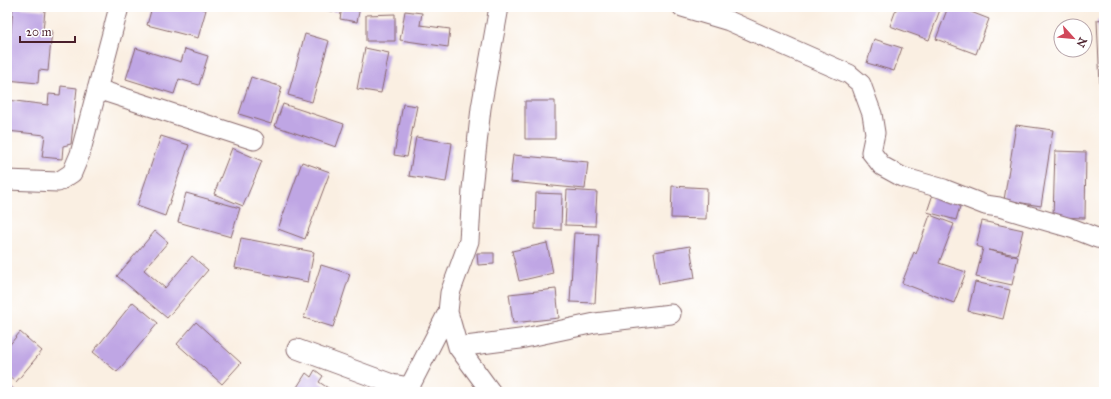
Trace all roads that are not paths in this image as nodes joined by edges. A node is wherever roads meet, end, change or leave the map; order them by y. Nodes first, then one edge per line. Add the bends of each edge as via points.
1 (119, 7) edge
2 (499, 7) edge
3 (682, 7) edge
4 (97, 89) junction
5 (254, 140) dead end
6 (7, 180) edge
7 (1104, 239) edge
8 (448, 312) junction
9 (671, 314) dead end
10 (458, 347) junction
11 (297, 349) dead end
12 (408, 390) edge
13 (491, 392) edge

1 - 4 street
2 - 8 street via 481,108 469,241 450,293
3 - 7 street via 729,21 849,74 861,84 868,98 875,133 871,152 882,166 902,177 944,189 985,205 1074,228
4 - 5 street
4 - 6 street via 80,154 72,173 58,182
8 - 10 street
8 - 12 street
9 - 10 street
10 - 13 street
11 - 12 street

